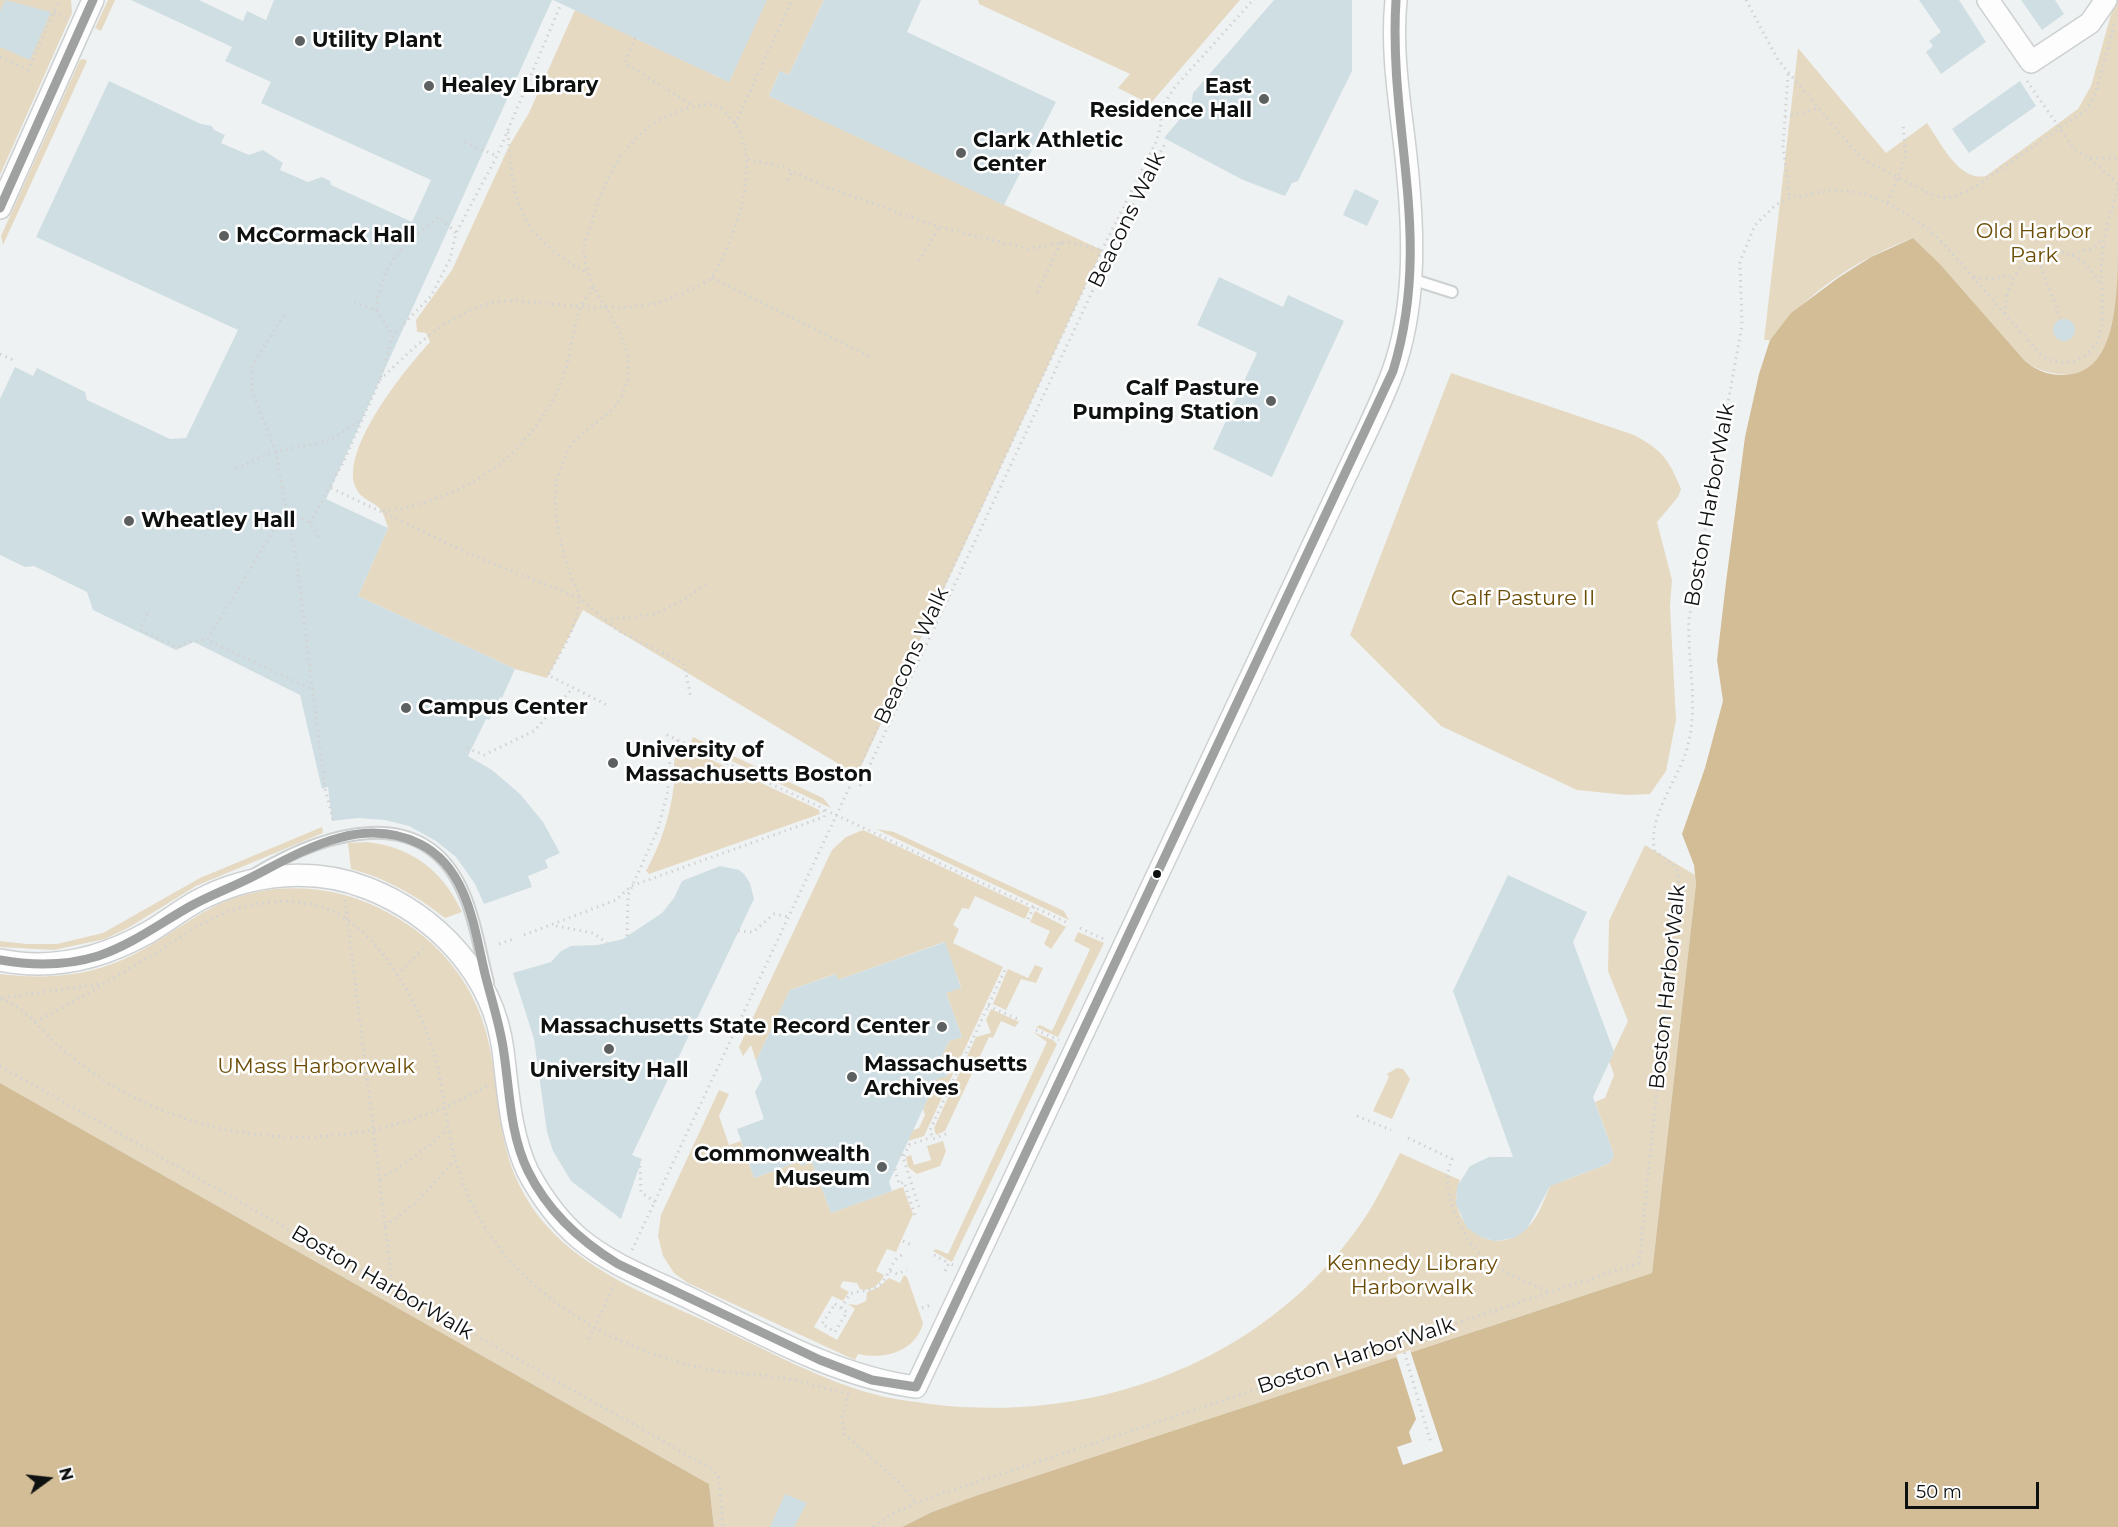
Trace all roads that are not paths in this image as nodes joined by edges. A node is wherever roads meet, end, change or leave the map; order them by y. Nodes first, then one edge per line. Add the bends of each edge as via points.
1 (93, 0) edge
2 (1396, 0) edge
3 (1988, 0) edge
4 (2106, 0) edge
5 (0, 208) edge
6 (1411, 279) junction
7 (1452, 292) dead end
8 (236, 885) junction
9 (0, 960) edge
10 (499, 1029) junction

1 - 5 street
2 - 6 street via 1395,68 1409,185
3 - 4 street via 2027,68 2090,24
6 - 7 lane
6 - 10 street via 1403,334 1382,398 916,1387 851,1381 623,1267 572,1232 545,1201 521,1155
8 - 9 street via 200,899 149,932 94,956 50,964
8 - 10 street via 279,876 318,877 361,886 404,906 439,931 464,957 482,987
8 - 10 lane via 301,850 346,835 388,832 422,845 447,865 464,893

